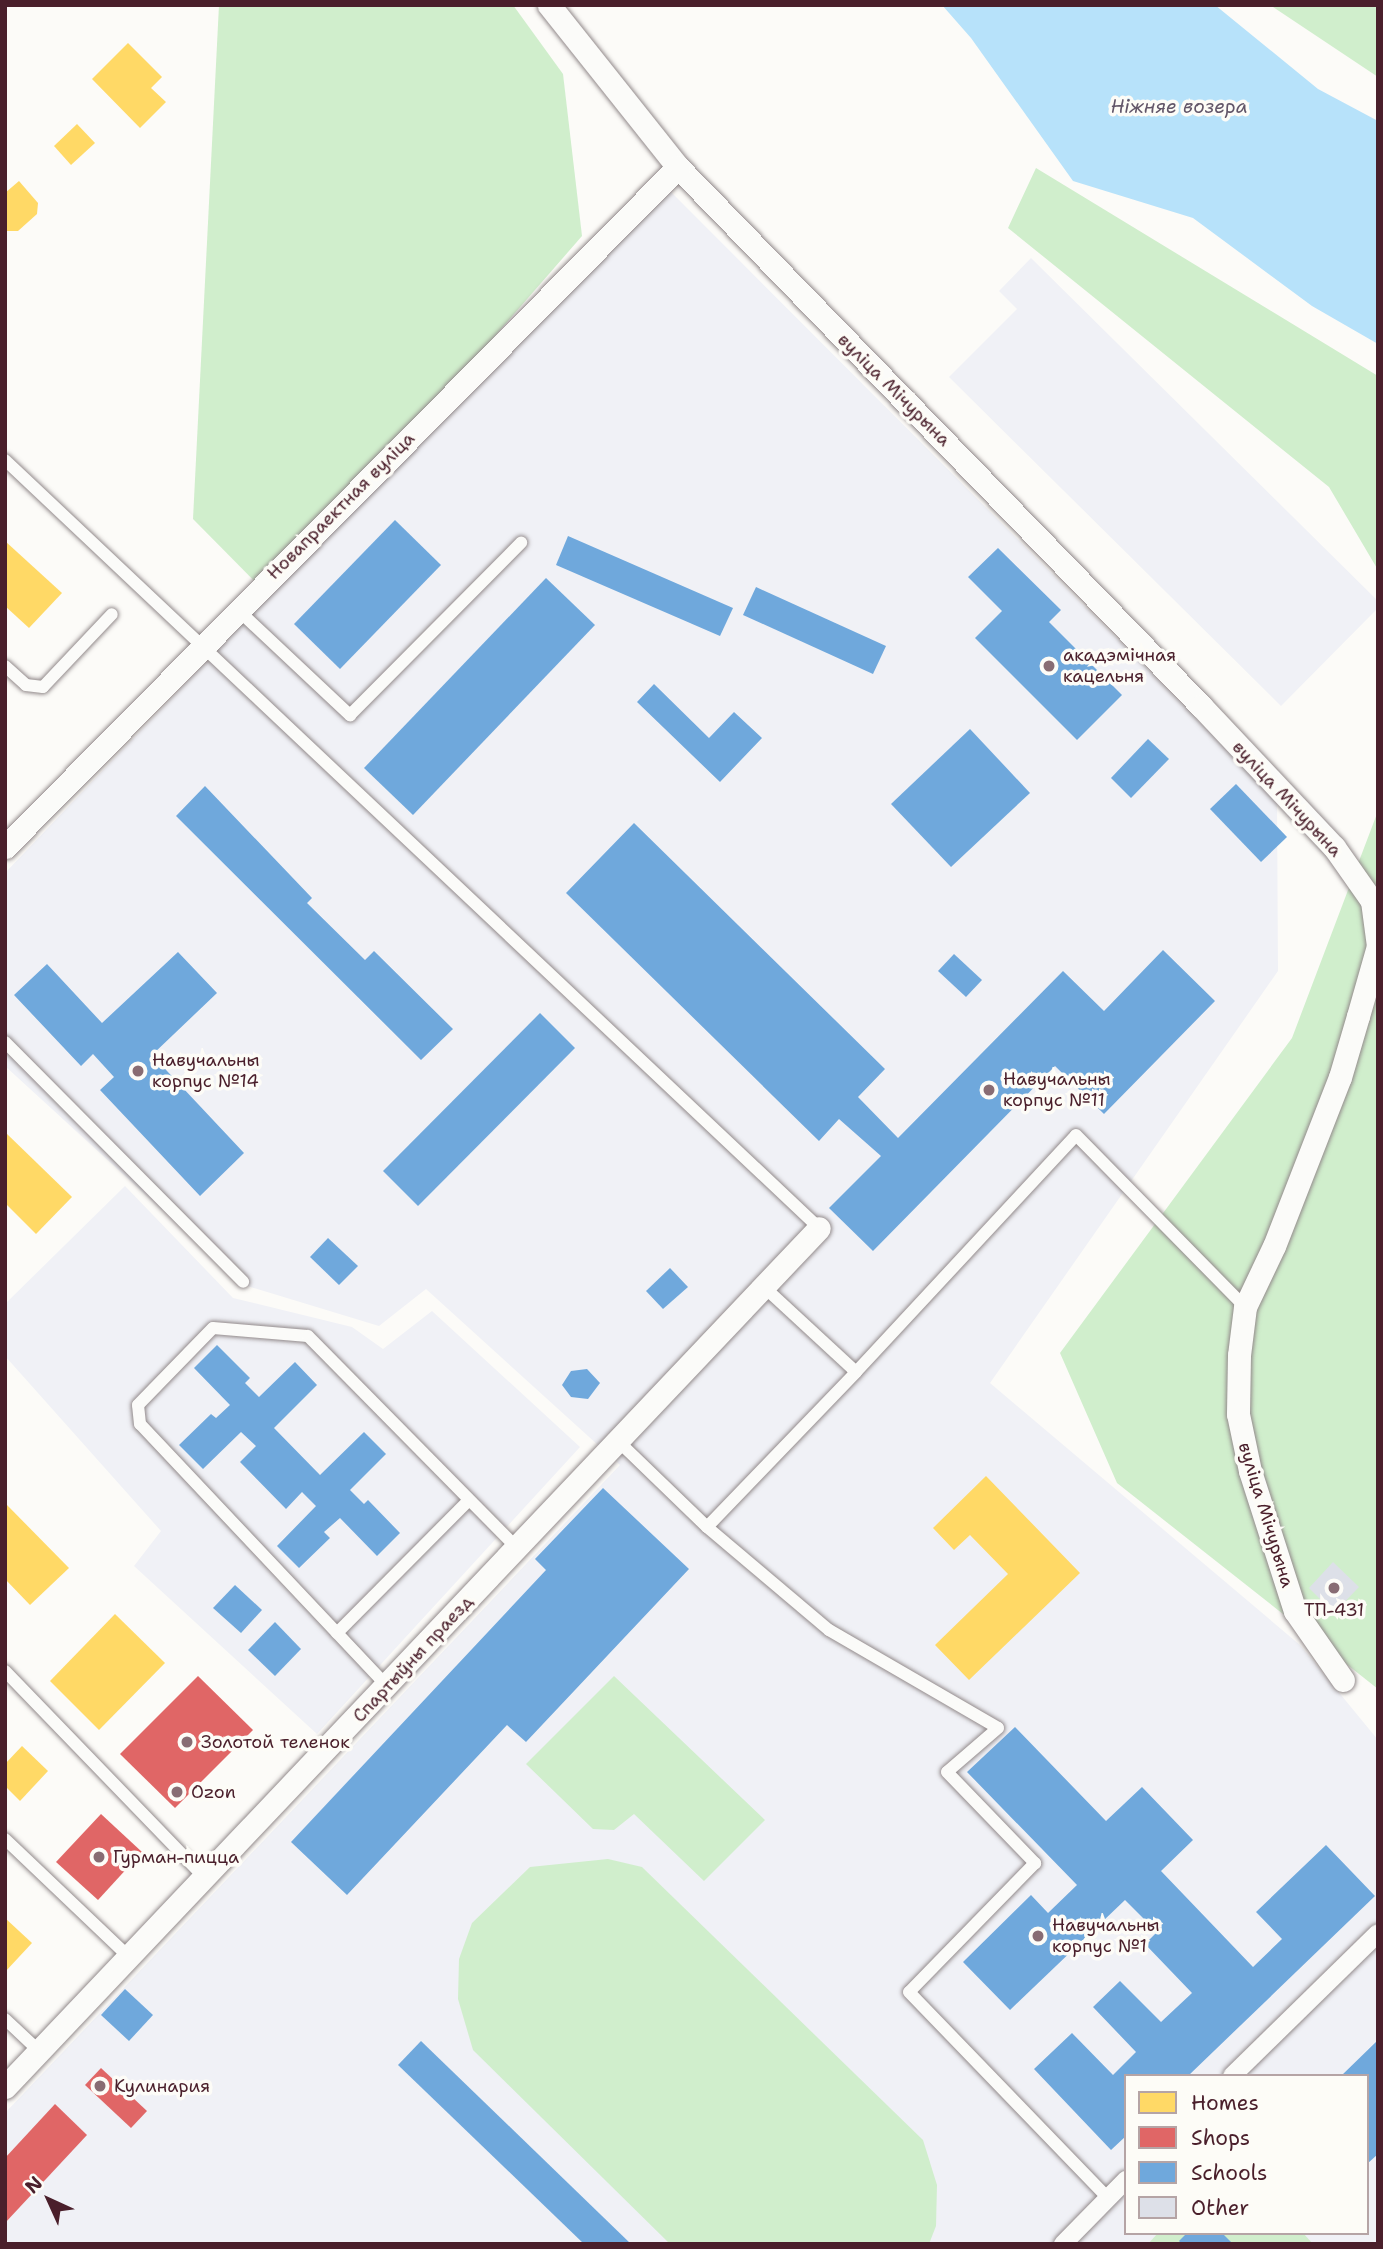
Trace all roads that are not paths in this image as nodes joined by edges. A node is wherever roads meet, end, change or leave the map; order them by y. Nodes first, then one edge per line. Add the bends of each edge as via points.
1 (549, 5) edge
2 (678, 167) junction
3 (5, 460) edge
4 (521, 543) dead end
5 (238, 610) junction
6 (113, 614) dead end
7 (201, 647) junction
8 (5, 666) edge
9 (5, 847) edge
10 (5, 1042) edge
11 (820, 1228) joint
12 (243, 1282) dead end
13 (764, 1287) junction
14 (1245, 1307) junction
15 (856, 1372) junction
16 (617, 1440) junction
17 (469, 1500) junction
18 (707, 1527) junction
19 (517, 1548) junction
20 (337, 1633) junction
21 (5, 1671) edge
22 (1343, 1680) dead end
23 (387, 1686) junction
24 (5, 1839) edge
25 (205, 1878) junction
26 (1378, 1933) edge
27 (129, 1958) junction
28 (5, 2020) edge
29 (39, 2052) junction
30 (1234, 2074) edge
31 (5, 2087) edge
32 (1124, 2182) edge
33 (1108, 2198) junction
34 (1063, 2244) edge

1 - 2 street, вуліца Мічурына
2 - 5 street, Новапраектная вуліца
2 - 14 street, вуліца Мічурына via 1070,567 1334,847 1373,901 1378,946 1340,1077 1274,1246
3 - 7 lane
4 - 5 lane via 350,715
5 - 7 street, Новапраектная вуліца
6 - 8 lane via 43,687 26,685
7 - 9 street, Новапраектная вуліца
7 - 11 lane
10 - 12 lane
11 - 13 street, Спартыўны праезд
13 - 15 lane
13 - 16 street, Спартыўны праезд
14 - 15 lane via 1076,1135
14 - 22 street, вуліца Мічурына via 1238,1414 1250,1471 1295,1611
15 - 18 lane
16 - 18 lane
16 - 19 street, Спартыўны праезд
17 - 19 lane
17 - 20 lane
17 - 20 lane via 308,1336 213,1328 138,1405 140,1424
18 - 33 lane via 829,1630 998,1728 947,1772 1035,1863 909,1992
19 - 23 street, Спартыўны праезд
20 - 23 lane
21 - 25 lane
23 - 25 street, Спартыўны праезд
24 - 27 lane
25 - 27 street, Спартыўны праезд
26 - 30 street
27 - 29 street, Спартыўны праезд
28 - 29 lane
29 - 31 street, Спартыўны праезд
32 - 33 street
33 - 34 street

